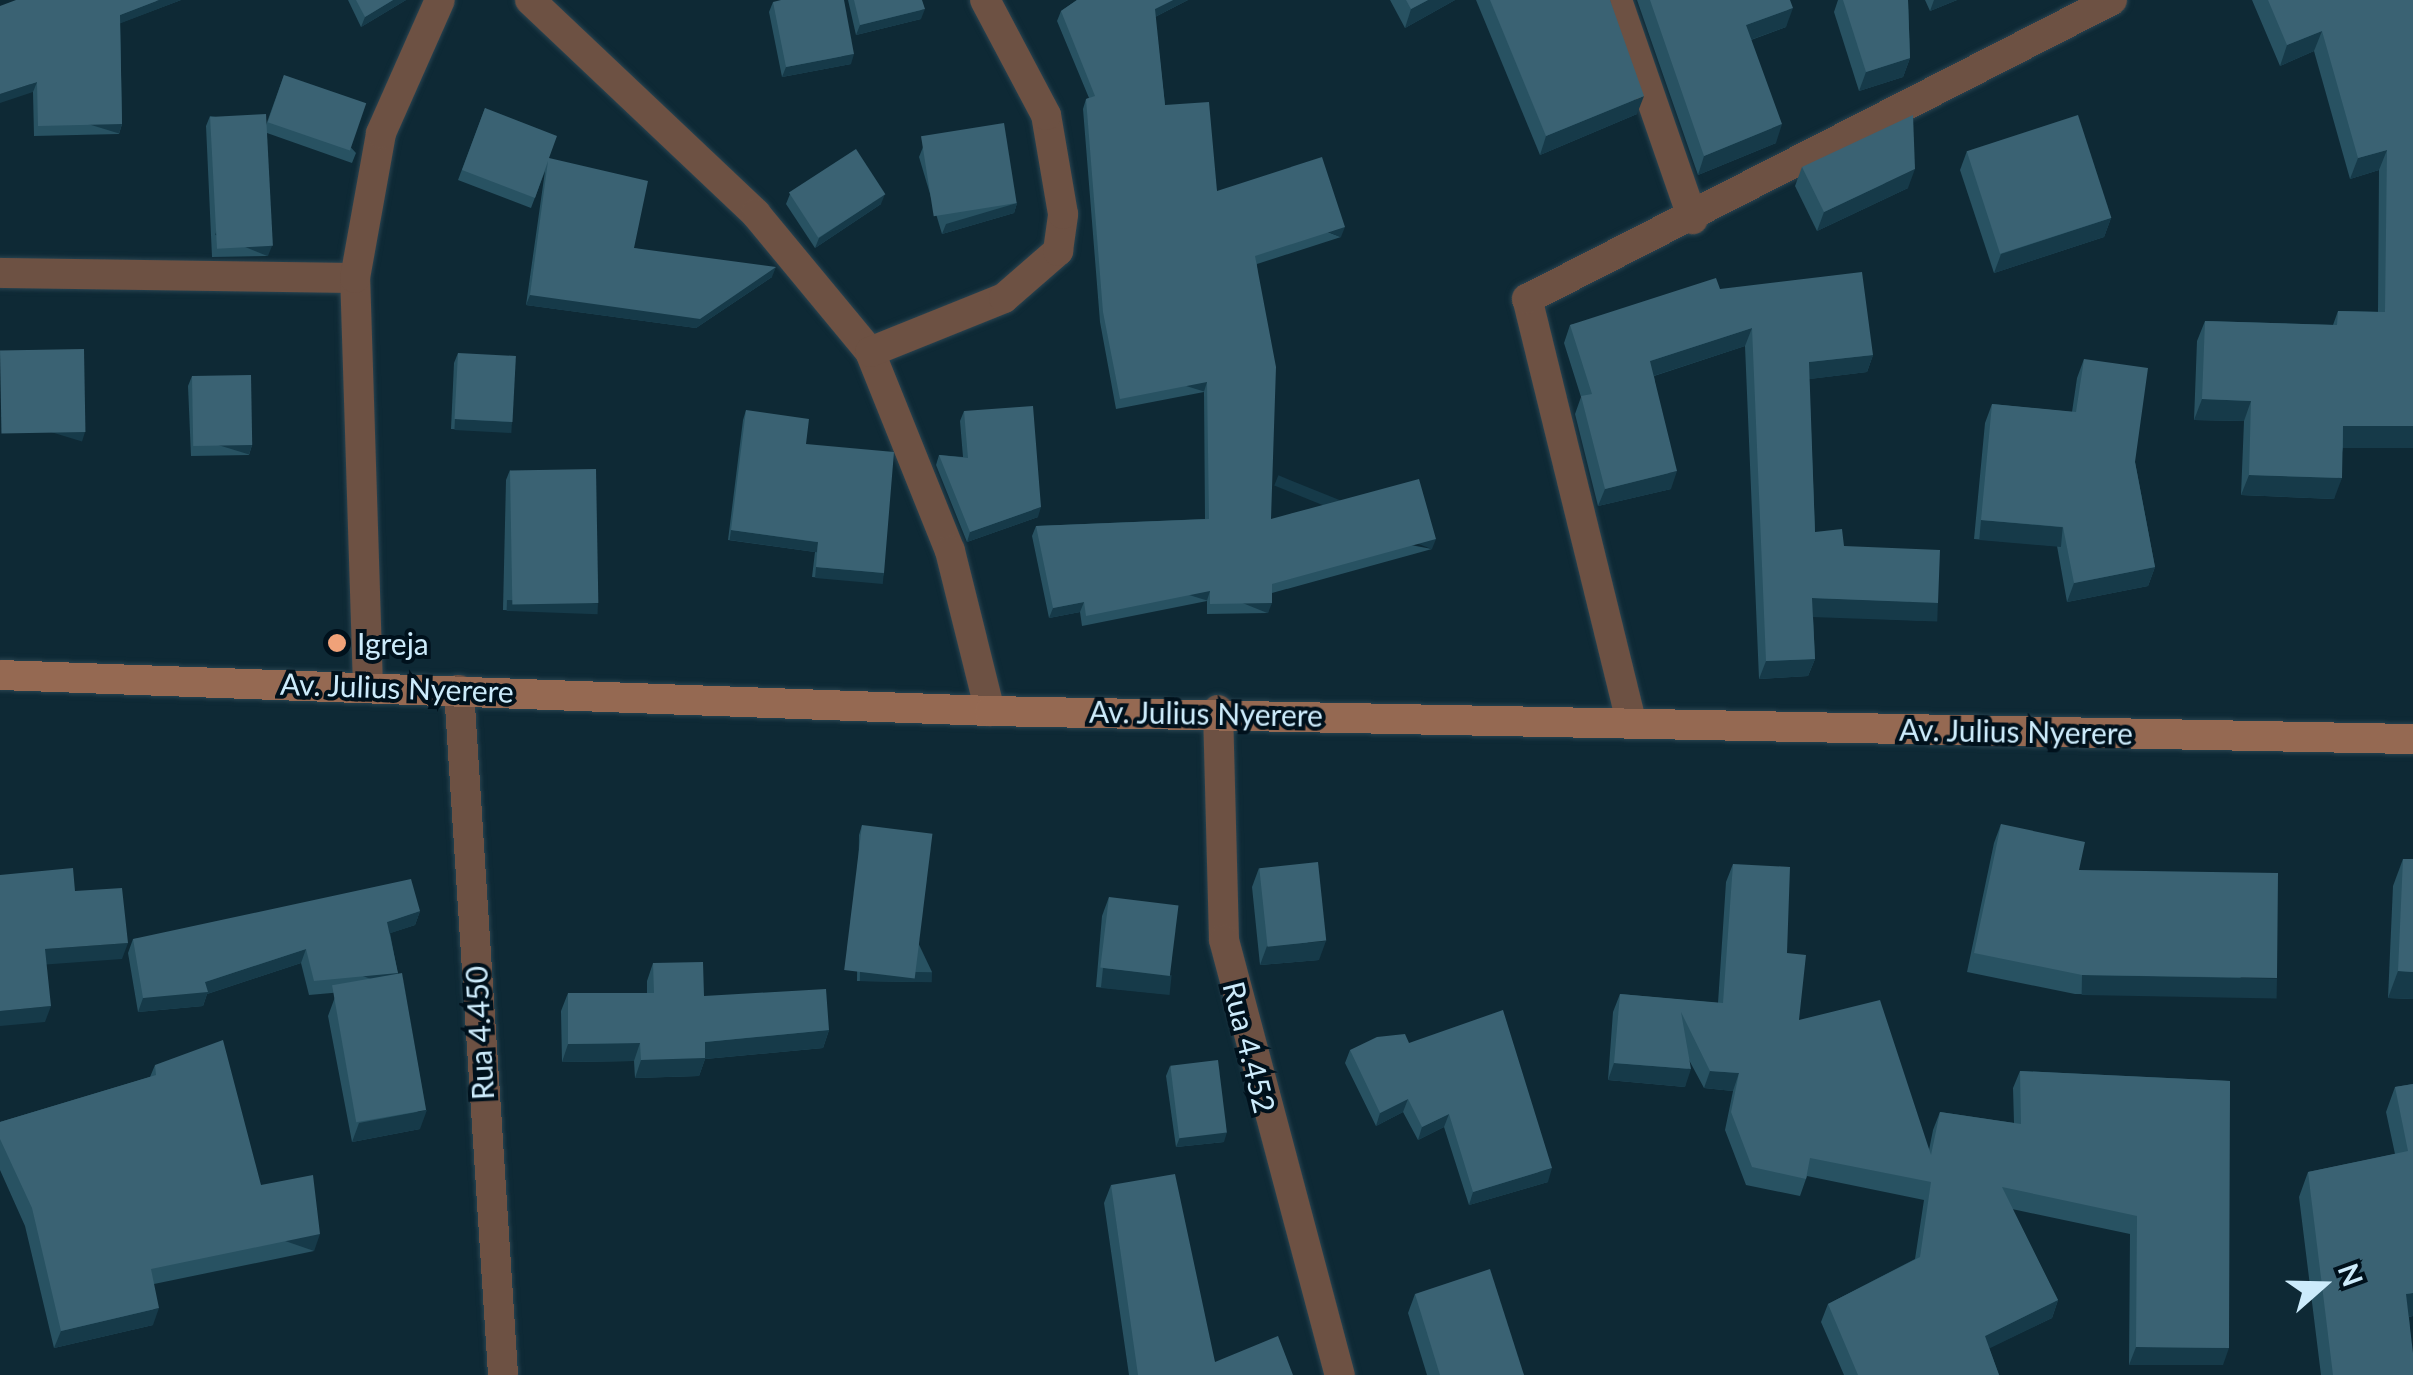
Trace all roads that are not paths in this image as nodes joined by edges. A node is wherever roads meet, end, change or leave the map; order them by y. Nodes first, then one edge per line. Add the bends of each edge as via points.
1 (440, 0) edge
2 (530, 0) edge
3 (985, 0) edge
4 (1617, 0) edge
5 (2112, 0) edge
6 (1693, 220) junction
7 (0, 273) edge
8 (355, 278) junction
9 (870, 352) junction
10 (0, 675) edge
11 (368, 687) junction
12 (459, 690) junction
13 (1218, 710) junction
14 (990, 711) junction
15 (1631, 722) junction
16 (2413, 738) edge
17 (504, 1375) edge
18 (1340, 1375) edge

1 - 8 street via 382,133
2 - 9 street via 756,214
3 - 9 street via 1046,115 1063,214 1058,251 1004,298
4 - 6 street
5 - 6 street
6 - 15 street via 1527,299
7 - 8 street
8 - 11 street
9 - 14 street via 950,551
10 - 11 main road, Av. Julius Nyerere
11 - 12 main road, Av. Julius Nyerere
12 - 14 main road, Av. Julius Nyerere
12 - 17 street, Rua 4.450
13 - 14 main road, Av. Julius Nyerere
13 - 15 main road, Av. Julius Nyerere
13 - 18 street, Rua 4.452 via 1224,940
15 - 16 main road, Av. Julius Nyerere

